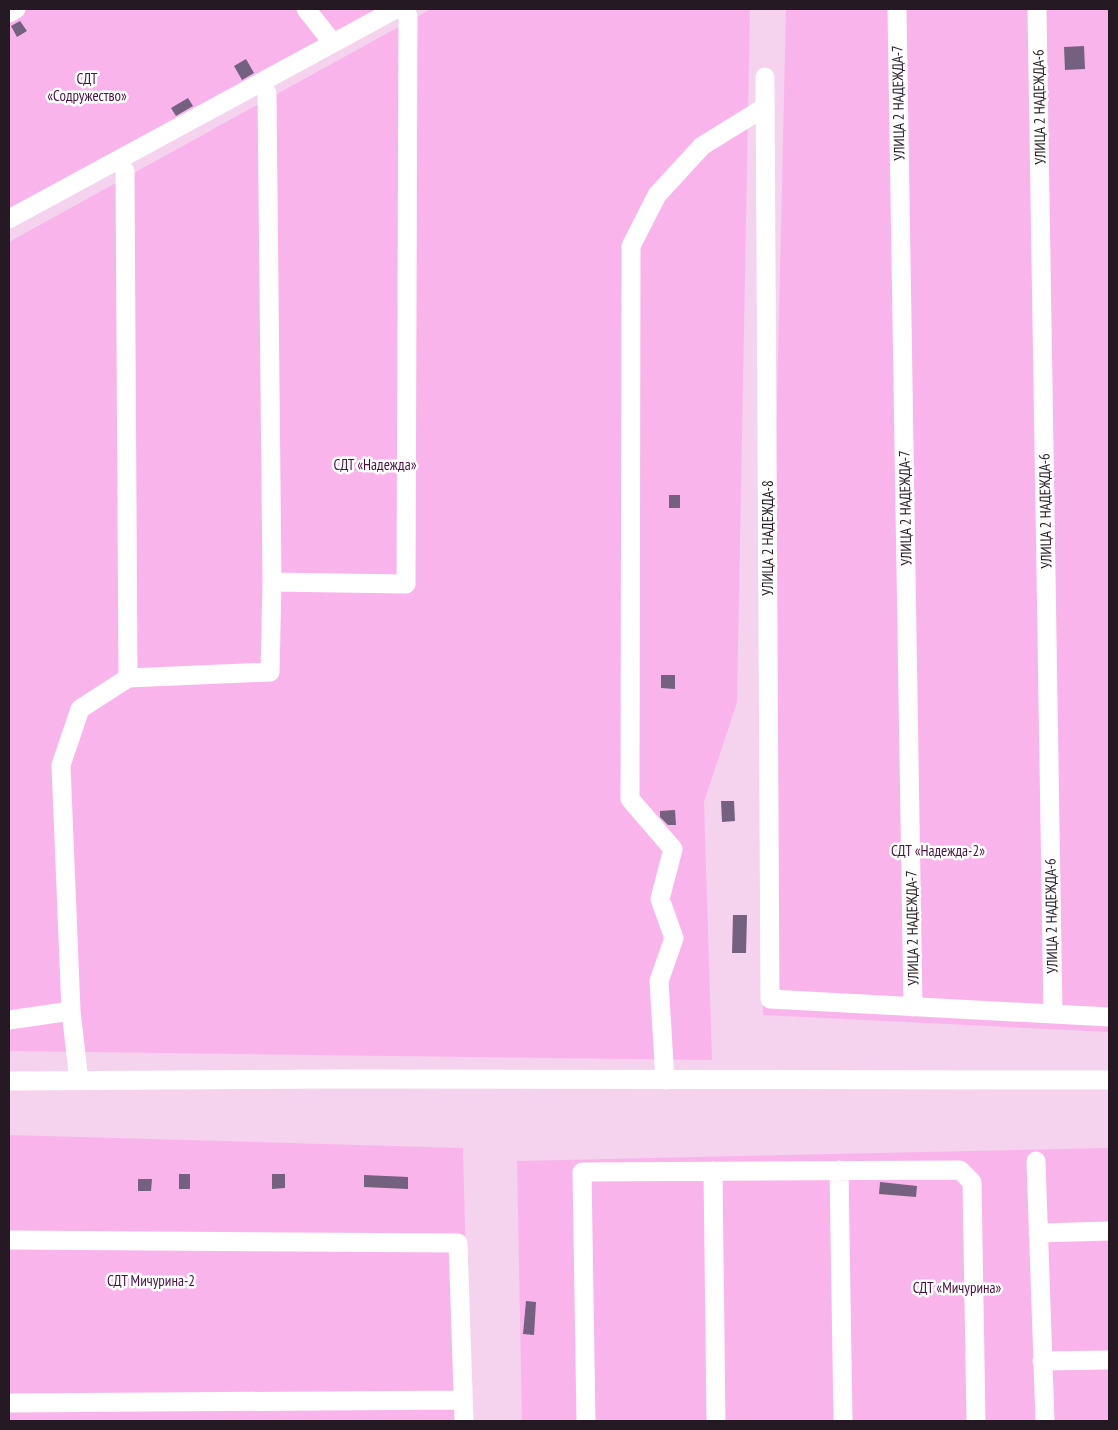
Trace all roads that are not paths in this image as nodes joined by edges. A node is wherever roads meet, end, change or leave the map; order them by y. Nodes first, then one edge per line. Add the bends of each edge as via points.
1 (16, 9) edge
2 (306, 9) edge
3 (897, 9) edge
4 (1037, 9) edge
5 (402, 12) edge
6 (9, 13) edge
7 (333, 43) junction
8 (765, 77) dead end
9 (267, 93) dead end
10 (765, 107) junction
11 (125, 171) dead end
12 (9, 219) edge
13 (272, 582) junction
14 (128, 678) junction
15 (913, 1007) junction
16 (71, 1011) junction
17 (1053, 1014) junction
18 (1109, 1017) edge
19 (9, 1020) edge
20 (665, 1080) junction
21 (1109, 1080) edge
22 (9, 1081) edge
23 (79, 1081) junction
24 (1036, 1160) dead end
25 (839, 1170) junction
26 (713, 1171) junction
27 (1109, 1232) edge
28 (1038, 1233) junction
29 (9, 1240) edge
30 (1109, 1360) edge
31 (1042, 1362) junction
32 (463, 1400) junction
33 (9, 1403) edge
34 (464, 1421) edge
35 (586, 1421) edge
36 (716, 1421) edge
37 (843, 1421) edge
38 (976, 1421) edge
39 (1045, 1421) edge

1 - 6 street
2 - 7 street
3 - 15 street, УЛИЦА 2 НАДЕЖДА-7
4 - 17 street, УЛИЦА 2 НАДЕЖДА-6
5 - 7 street
5 - 13 street via 406,584
7 - 12 street
8 - 10 street, УЛИЦА 2 НАДЕЖДА-8
9 - 13 street
10 - 15 street, УЛИЦА 2 НАДЕЖДА-8 via 770,999
10 - 20 street via 702,146 658,195 631,246 630,799 673,849 660,899 674,938 659,981
11 - 14 street
13 - 14 street via 270,672
14 - 16 street via 80,709 62,765
15 - 17 street
16 - 19 street
16 - 23 street
17 - 18 street
20 - 21 street
20 - 23 street
22 - 23 street
24 - 28 street
25 - 26 street
25 - 37 street
25 - 38 street via 960,1170 972,1182
26 - 35 street via 582,1172
26 - 36 street
27 - 28 street
28 - 31 street
29 - 32 street via 458,1243
30 - 31 street
31 - 39 street
32 - 33 street
32 - 34 street

